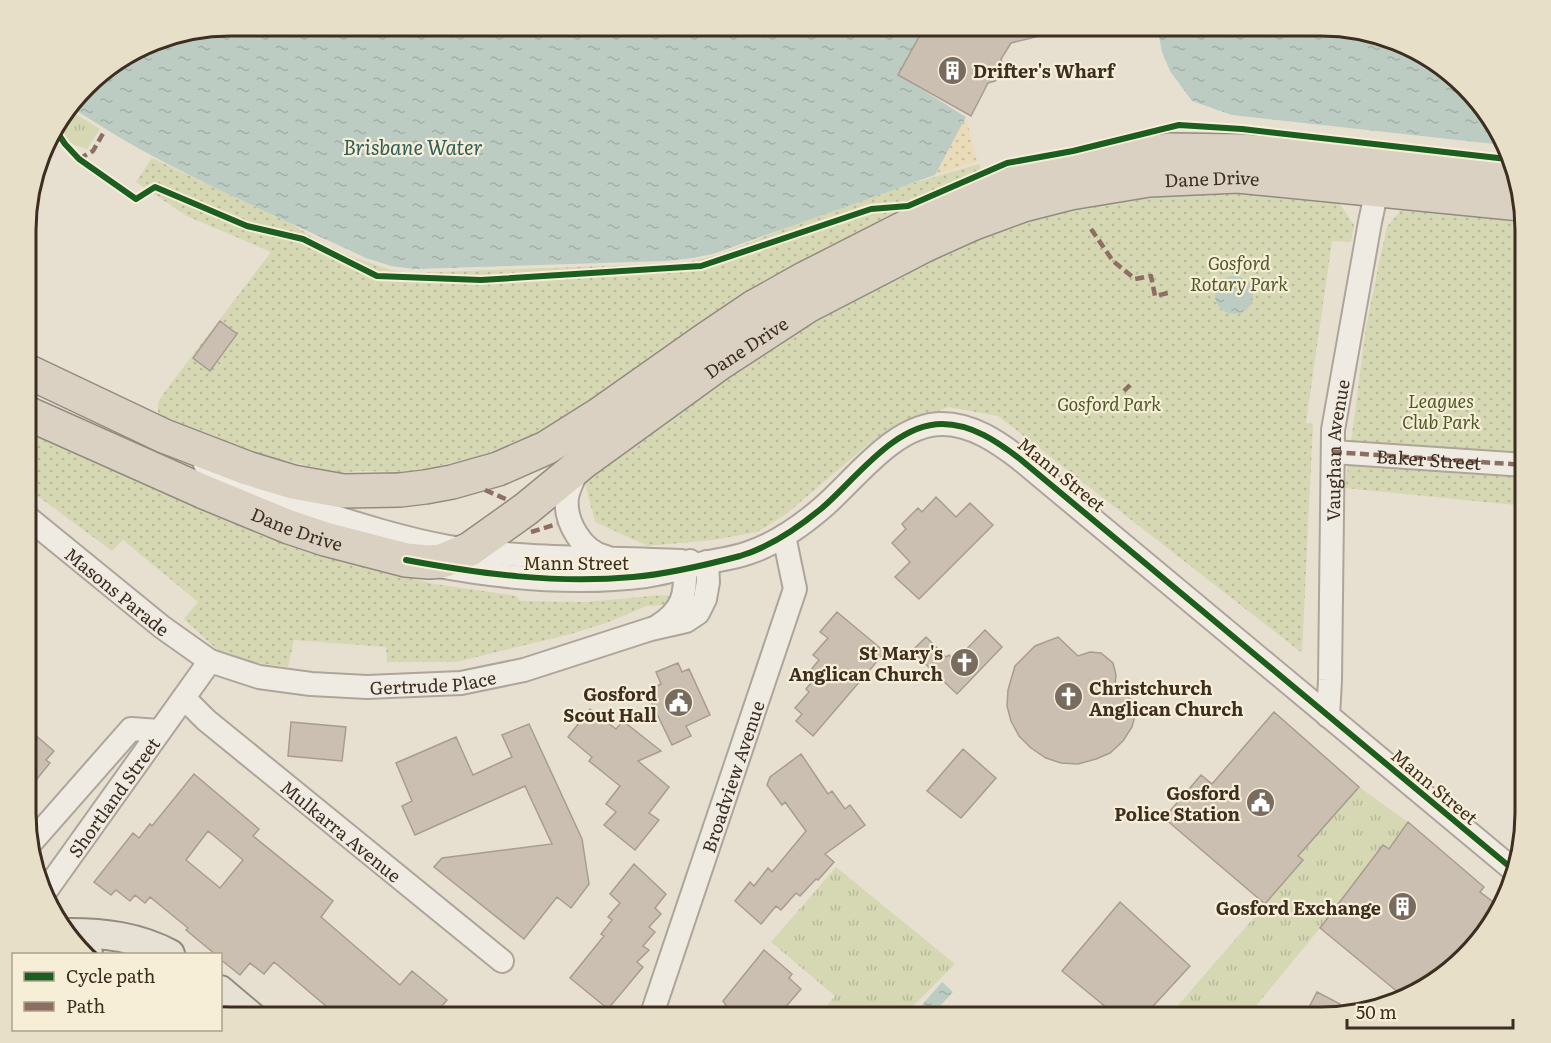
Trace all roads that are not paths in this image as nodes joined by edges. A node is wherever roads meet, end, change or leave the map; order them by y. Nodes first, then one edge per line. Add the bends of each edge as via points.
1 (1083, 176) junction
2 (1507, 176) edge
3 (1377, 189) junction
4 (1513, 203) edge
5 (36, 375) edge
6 (36, 417) edge
7 (164, 436) junction
8 (1333, 452) junction
9 (582, 463) junction
10 (1515, 464) edge
11 (36, 524) edge
12 (784, 536) junction
13 (470, 549) junction
14 (606, 557) junction
15 (406, 560) junction
16 (694, 564) junction
17 (210, 661) junction
18 (184, 698) junction
19 (1328, 716) junction
20 (159, 731) junction
21 (38, 834) edge
22 (1508, 865) edge
23 (50, 885) edge
24 (78, 933) edge
25 (168, 953) edge
26 (502, 961) dead end
27 (222, 992) edge
28 (240, 1007) edge
29 (654, 1007) edge

1 - 2 highway, Dane Drive via 1170,150 1383,162
1 - 3 highway, Dane Drive via 1149,180 1238,176
1 - 7 highway, Dane Drive via 974,196 918,221 754,307 561,439 523,460 474,476 400,490 343,491 293,483
1 - 9 highway, Dane Drive via 1031,203 974,223 867,273 809,305 720,363
3 - 4 highway, Dane Drive
3 - 8 street, Vaughan Avenue via 1335,418
5 - 7 highway, Dane Drive
6 - 15 highway, Dane Drive via 269,519
7 - 13 street, Mann Street via 251,489 362,525
8 - 10 street, Baker Street
8 - 19 street, Vaughan Avenue
9 - 13 highway, Dane Drive
9 - 14 street via 569,490 568,515 583,543
11 - 17 street, Masons Parade
12 - 16 street, Mann Street via 750,552
12 - 19 street, Mann Street via 821,509 894,441 940,424 971,429 1020,459
12 - 29 street, Broadview Avenue via 795,589
13 - 14 street, Mann Street
13 - 15 highway, Dane Drive via 441,561
14 - 16 street, Mann Street
15 - 16 street, Mann Street via 527,578 631,577
16 - 17 street, Gertrude Place via 708,588 698,613 686,621 524,670 461,682 367,687 259,677
17 - 18 street, Shortland Street
18 - 20 street, Shortland Street
18 - 26 street, Mulkarra Avenue
19 - 22 street, Mann Street
20 - 21 street, Shortland Street via 131,729
20 - 23 street, Shortland Street
24 - 25 main road via 123,937
27 - 28 main road

